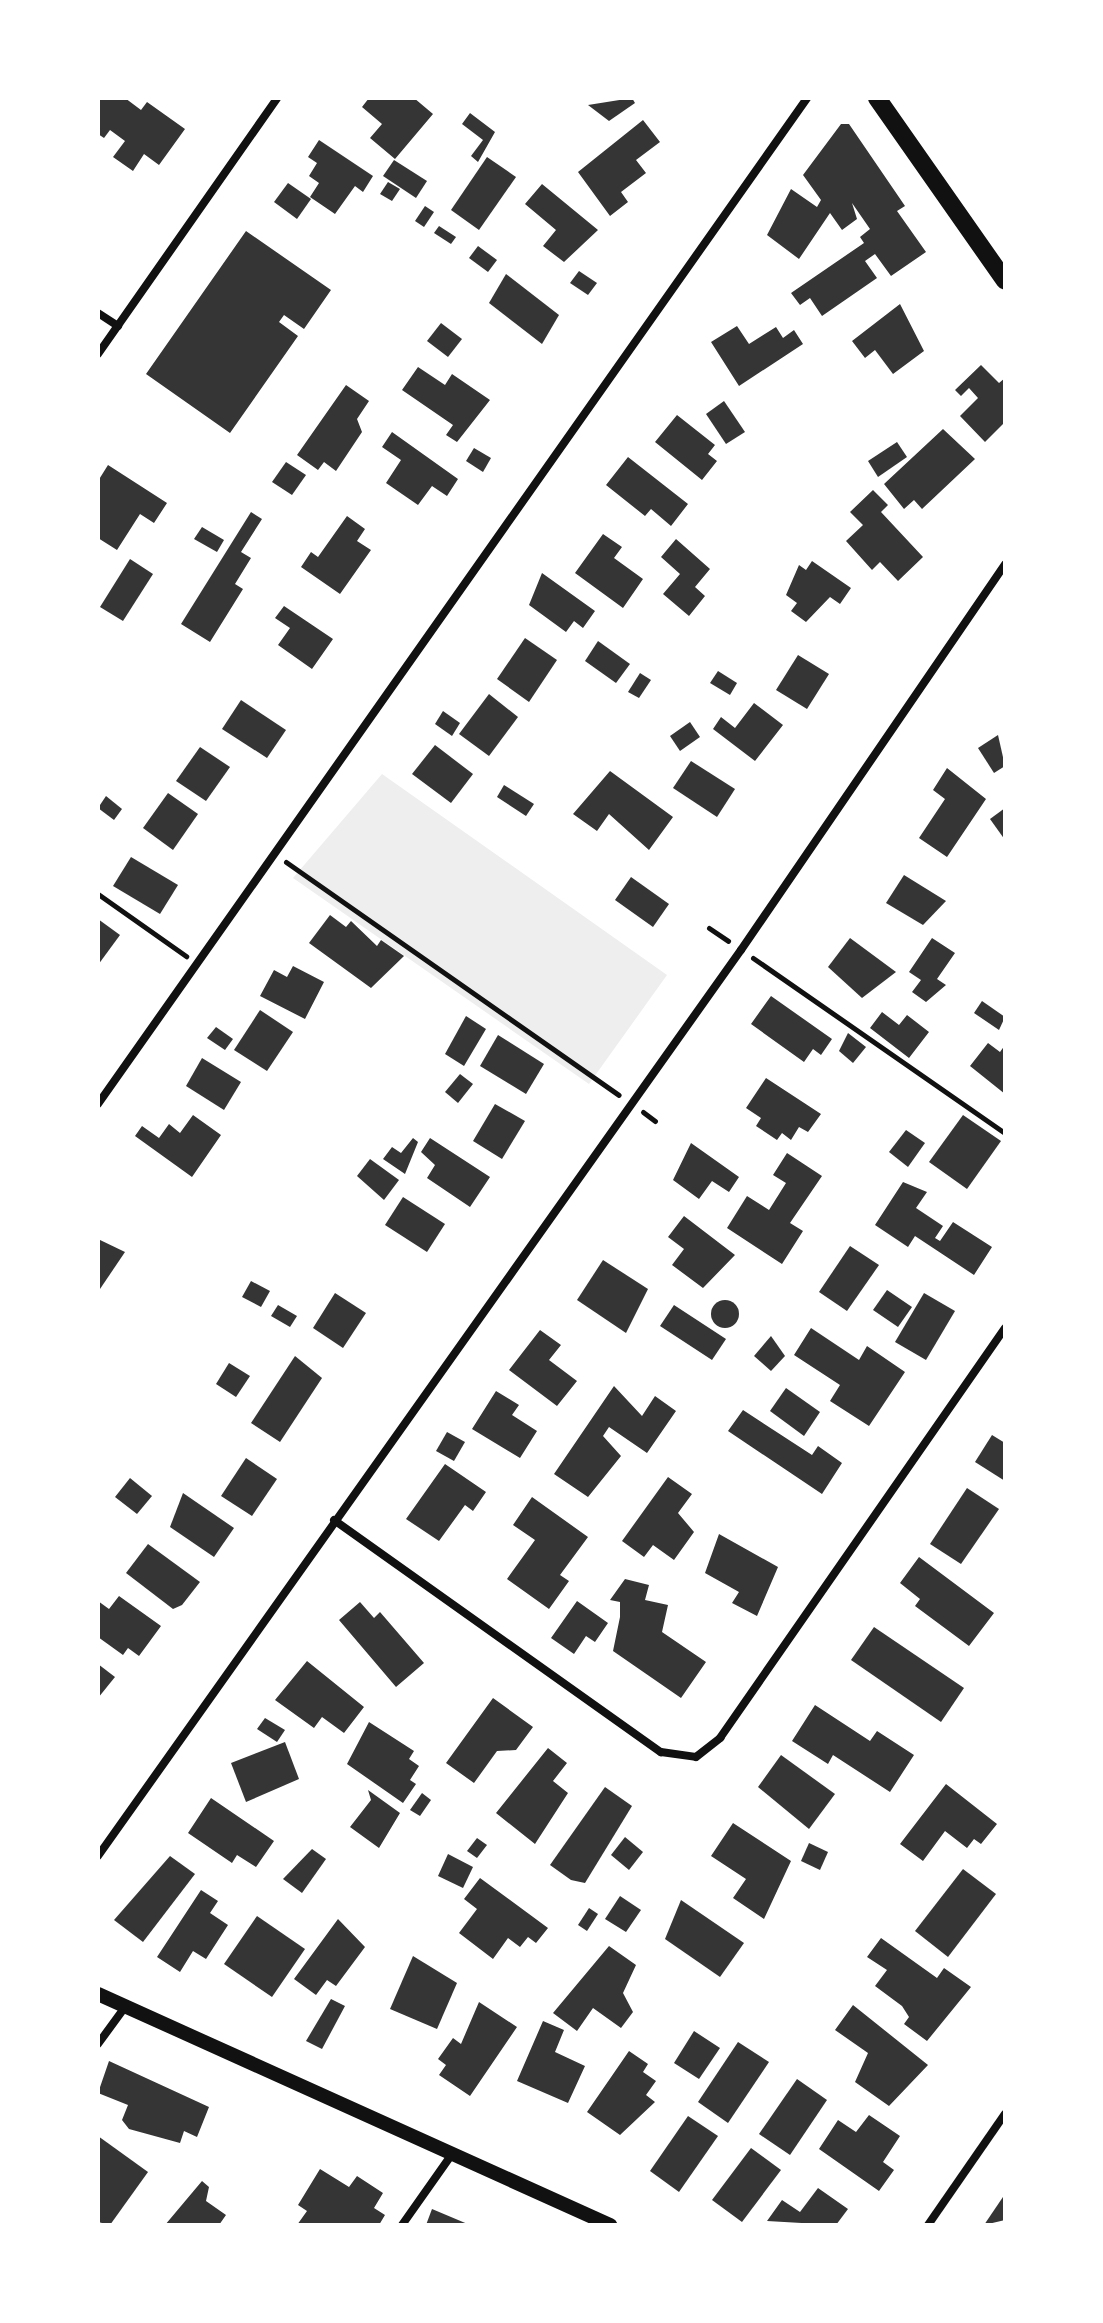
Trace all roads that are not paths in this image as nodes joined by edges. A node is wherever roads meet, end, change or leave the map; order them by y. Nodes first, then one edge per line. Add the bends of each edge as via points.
1 (277, 98) edge
2 (807, 98) edge
3 (877, 98) edge
4 (1005, 281) edge
5 (98, 313) edge
6 (118, 326) junction
7 (98, 354) edge
8 (1005, 564) edge
9 (98, 1104) edge
10 (1005, 1328) edge
11 (334, 1520) junction
12 (98, 1856) edge
13 (98, 1994) edge
14 (125, 2007) junction
15 (98, 2044) edge
16 (1005, 2114) edge
17 (452, 2154) junction
18 (402, 2225) edge
19 (610, 2225) edge
20 (928, 2225) edge

1 - 6 street
2 - 9 street
3 - 4 main road
5 - 6 street
6 - 7 street
8 - 11 street via 741,950
10 - 11 street via 720,1738 696,1757 661,1752
11 - 12 street
13 - 14 street
14 - 15 street
14 - 17 street
16 - 20 street
17 - 18 street
17 - 19 street

